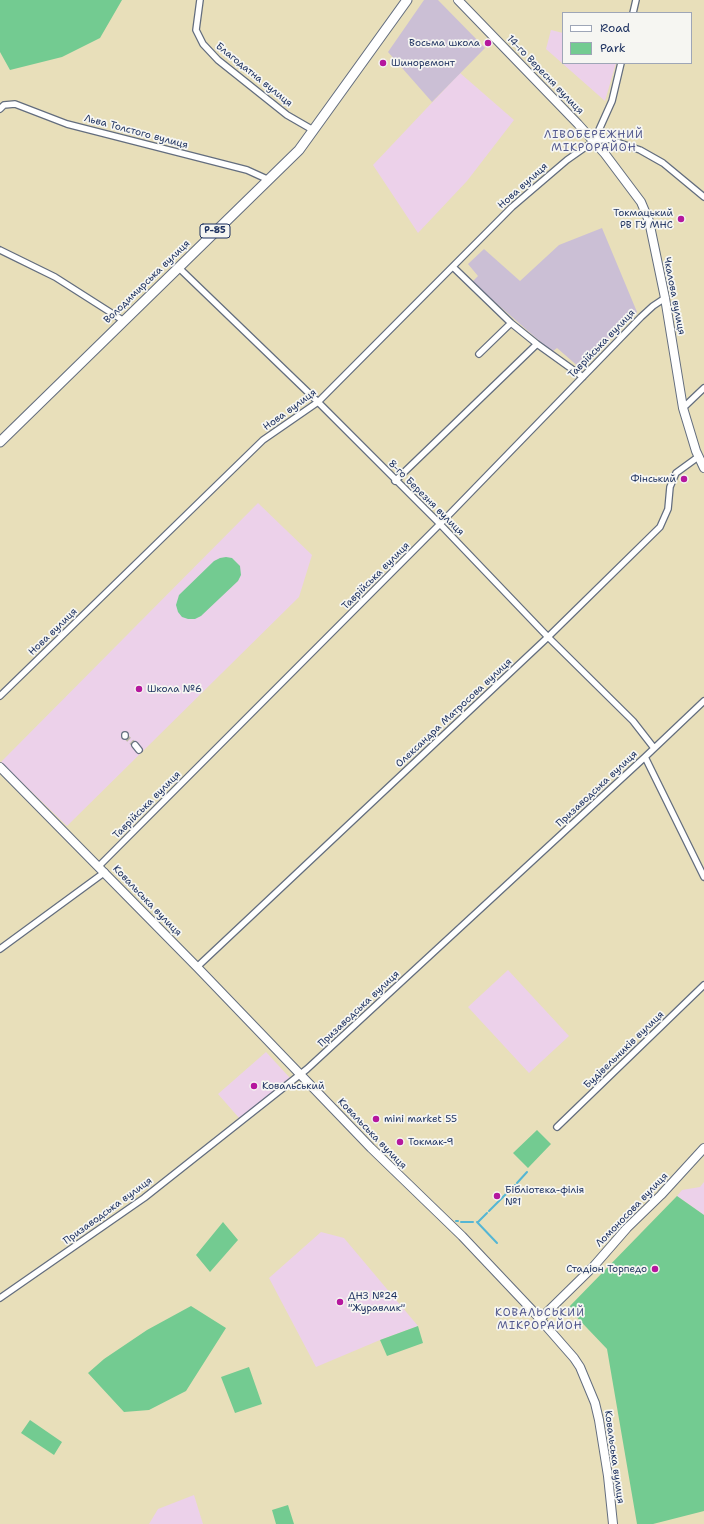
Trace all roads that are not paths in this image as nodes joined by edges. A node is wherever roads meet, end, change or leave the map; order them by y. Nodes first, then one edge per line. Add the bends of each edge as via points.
1 (200, 0) edge
2 (407, 0) edge
3 (458, 0) edge
4 (636, 0) edge
5 (633, 12) edge
6 (621, 64) edge
7 (0, 109) edge
8 (313, 130) junction
9 (594, 141) junction
10 (269, 180) junction
11 (704, 198) edge
12 (0, 250) edge
13 (178, 267) junction
14 (453, 267) junction
15 (665, 298) junction
16 (124, 321) junction
17 (511, 323) junction
18 (537, 344) junction
19 (479, 354) dead end
20 (583, 376) junction
21 (704, 388) edge
22 (318, 402) junction
23 (683, 408) junction
24 (0, 442) edge
25 (698, 457) junction
26 (704, 468) edge
27 (395, 481) junction
28 (440, 524) junction
29 (548, 638) junction
30 (0, 696) edge
31 (704, 701) edge
32 (654, 748) junction
33 (645, 757) junction
34 (0, 767) edge
35 (102, 869) junction
36 (704, 877) edge
37 (0, 949) edge
38 (197, 966) junction
39 (704, 985) edge
40 (301, 1074) junction
41 (557, 1127) dead end
42 (704, 1148) edge
43 (0, 1298) edge
44 (540, 1320) junction
45 (613, 1524) edge

1 - 8 street, Благодатна вулиця via 196,30 203,44 218,60 287,115
2 - 8 main road, Володимирська вулиця / Р-85
3 - 9 street, 14-го Вересня вулиця
4 - 5 street
6 - 9 street via 612,101
7 - 10 street, Льва Толстого вулиця via 4,105 15,104 67,124 247,170
8 - 10 main road, Володимирська вулиця / Р-85 via 299,150
9 - 11 street via 608,139 640,150 663,163
9 - 14 street, Нова вулиця via 567,160 512,207
9 - 15 street, Чкалова вулиця via 641,202 649,221
10 - 13 main road, Володимирська вулиця / Р-85
12 - 16 street via 55,277
13 - 16 main road, Володимирська вулиця / Р-85
13 - 22 street, 8-го Березня вулиця
14 - 17 street
14 - 22 street, Нова вулиця
15 - 20 street, Таврійська вулиця via 641,317
15 - 23 street, Чкалова вулиця
16 - 24 main road, Володимирська вулиця / Р-85
17 - 18 street
17 - 19 street
18 - 20 street
18 - 27 street
20 - 28 street, Таврійська вулиця
21 - 23 street
22 - 27 street, 8-го Березня вулиця
22 - 30 street, Нова вулиця via 263,440
23 - 25 street, Чкалова вулиця
25 - 26 street, Чкалова вулиця
25 - 29 street, Олександра Матросова вулиця via 676,473 670,487 668,509 660,527
27 - 28 street, 8-го Березня вулиця
28 - 29 street, 8-го Березня вулиця
28 - 35 street, Таврійська вулиця
29 - 32 street, 8-го Березня вулиця via 633,722
29 - 38 street, Олександра Матросова вулиця
31 - 32 street, Призаводська вулиця
32 - 33 street, Призаводська вулиця
33 - 36 street
33 - 40 street, Призаводська вулиця
34 - 35 street, Ковальська вулиця
35 - 37 street, Таврійська вулиця
35 - 38 street, Ковальська вулиця
38 - 40 street, Ковальська вулиця
39 - 41 street, Будівельників вулиця
40 - 43 street, Призаводська вулиця via 144,1198
40 - 44 street, Ковальська вулиця via 371,1148 462,1236
42 - 44 street, Ломоносова вулиця
44 - 45 street, Ковальська вулиця via 580,1367 595,1403 608,1476

